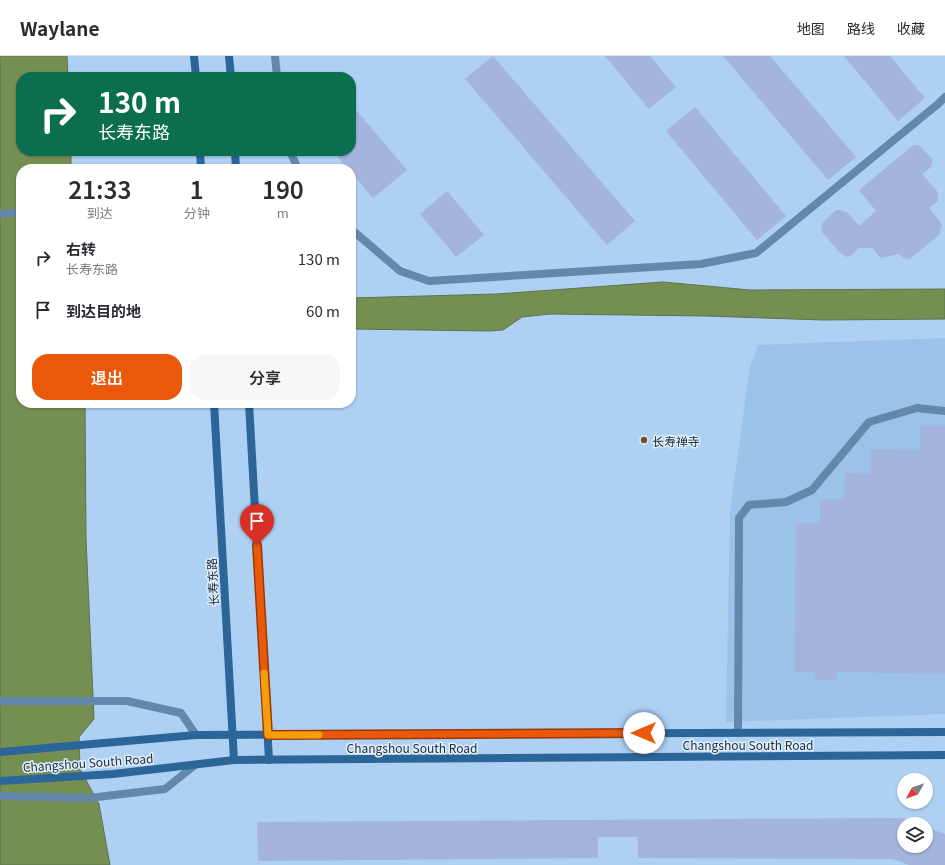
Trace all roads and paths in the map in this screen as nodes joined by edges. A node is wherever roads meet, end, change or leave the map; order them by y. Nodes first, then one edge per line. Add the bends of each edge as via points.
1 (194, 56) edge
2 (229, 56) edge
3 (275, 56) edge
4 (196, 72) edge
5 (231, 72) edge
6 (277, 72) edge
7 (945, 97) edge
8 (16, 212) edge
9 (0, 214) edge
10 (356, 232) edge
11 (214, 408) edge
12 (249, 408) edge
13 (945, 411) edge
14 (0, 701) edge
15 (945, 732) edge
16 (738, 733) junction
17 (196, 735) junction
18 (232, 735) junction
19 (268, 735) junction
20 (0, 752) edge
21 (945, 755) edge
22 (234, 760) junction
23 (269, 760) junction
24 (195, 765) junction
25 (0, 780) edge
26 (0, 796) edge

1 - 4 main road
2 - 5 main road
3 - 6 street
7 - 10 street via 756,253 701,264 429,281 400,271
8 - 9 street
11 - 18 main road, 长寿东路
12 - 19 main road
13 - 16 street via 917,408 869,422 812,490 786,502 749,505 739,518
14 - 17 street via 127,701 181,713
15 - 16 main road, Changshou South Road
16 - 19 main road, Changshou South Road
17 - 18 main road, Changshou South Road
17 - 20 main road, Changshou South Road
18 - 19 main road, Changshou South Road
18 - 22 main road, 长寿东路
19 - 23 main road
21 - 23 main road, Changshou South Road
22 - 23 main road, Changshou South Road
22 - 24 main road, Changshou South Road
24 - 25 main road, Changshou South Road via 113,774
24 - 26 street via 165,789 85,798

